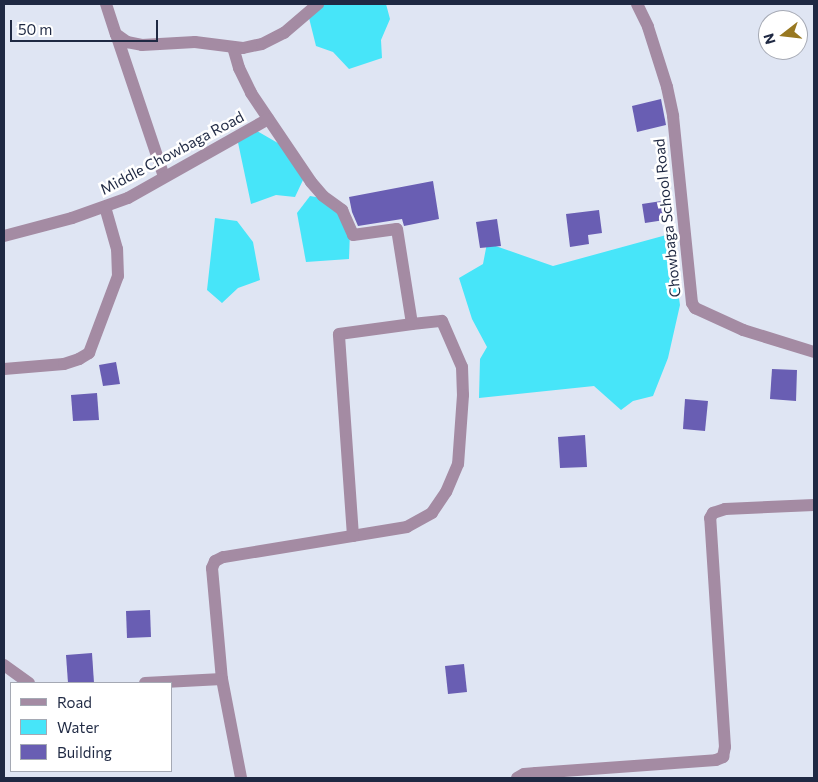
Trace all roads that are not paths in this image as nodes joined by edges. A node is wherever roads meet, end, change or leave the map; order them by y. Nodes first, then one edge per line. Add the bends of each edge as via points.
1 (106, 4) edge
2 (318, 4) edge
3 (637, 4) edge
4 (116, 34) junction
5 (232, 47) junction
6 (268, 119) junction
7 (164, 177) junction
8 (105, 208) junction
9 (4, 236) edge
10 (412, 324) junction
11 (814, 352) edge
12 (4, 369) edge
13 (814, 505) edge
14 (353, 536) junction
15 (4, 666) edge
16 (222, 679) junction
17 (28, 682) edge
18 (164, 682) edge
19 (241, 778) edge
20 (517, 778) edge

1 - 4 street
2 - 5 street via 284,33 262,44
3 - 11 street, Chowbaga School Road via 667,87 673,116 692,303 701,311 743,330
4 - 5 street via 127,42 142,45 195,42
4 - 7 street
5 - 6 street via 243,76
6 - 7 street, Middle Chowbaga Road
6 - 10 street via 311,182 342,210 353,235 397,229
7 - 8 street, Middle Chowbaga Road
8 - 9 street, Middle Chowbaga Road
8 - 12 street via 116,249 118,276 89,353 64,364
10 - 14 street via 339,334
10 - 14 street via 442,321 462,367 458,464 446,492 432,512 407,527
13 - 20 street via 725,509 713,512 710,518 726,747 723,757 524,774
14 - 16 street via 223,557 215,561 212,568
15 - 17 street
16 - 18 street
16 - 19 street

